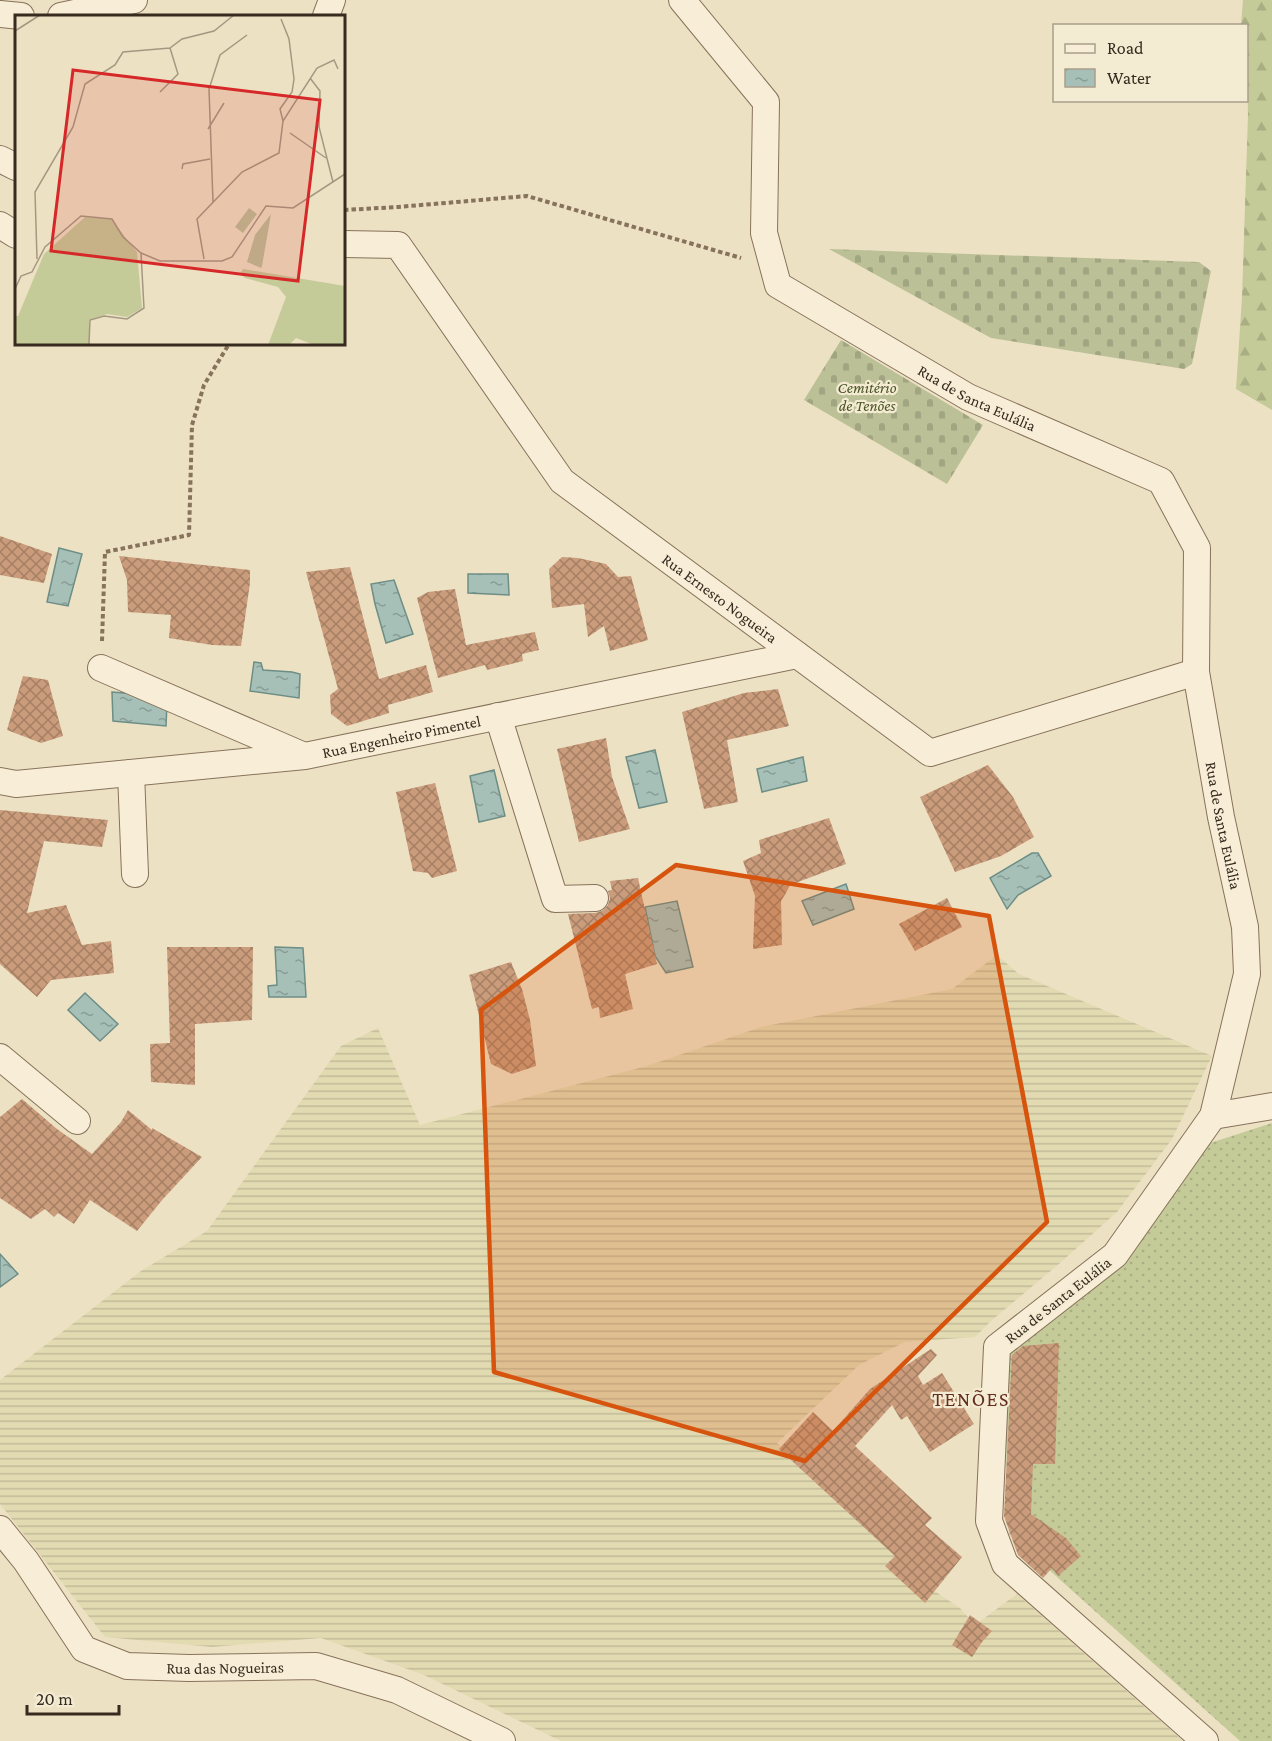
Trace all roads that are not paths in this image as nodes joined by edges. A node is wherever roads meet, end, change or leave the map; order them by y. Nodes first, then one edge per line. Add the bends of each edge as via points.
1 (134, 0) edge
2 (332, 0) edge
3 (682, 0) edge
4 (0, 15) edge
5 (66, 15) edge
6 (326, 15) edge
7 (15, 16) edge
8 (0, 159) edge
9 (15, 166) edge
10 (0, 225) edge
11 (15, 233) edge
12 (345, 244) edge
13 (797, 655) junction
14 (101, 668) road end
15 (1196, 672) junction
16 (498, 716) junction
17 (305, 756) junction
18 (131, 773) junction
19 (0, 781) edge
20 (135, 874) dead end
21 (595, 898) dead end
22 (0, 1057) edge
23 (1272, 1106) edge
24 (1213, 1116) junction
25 (78, 1121) dead end
26 (0, 1529) edge
27 (502, 1741) edge
28 (1205, 1741) edge

1 - 5 street
2 - 6 street
3 - 15 street, Rua de Santa Eulália via 766,102 764,233 778,285 968,397 1161,481 1197,548
4 - 7 street
8 - 9 street
10 - 11 street
12 - 13 street, Rua Ernesto Nogueira via 398,244 562,481
13 - 15 street, Rua Ernesto Nogueira via 930,753
13 - 16 street, Rua Engenheiro Pimentel
14 - 17 street
15 - 24 street, Rua de Santa Eulália via 1221,818 1245,927 1247,974
16 - 17 street, Rua Engenheiro Pimentel
16 - 21 street via 555,899
17 - 18 street, Rua Engenheiro Pimentel
18 - 19 street, Rua Engenheiro Pimentel via 16,784
18 - 20 street
22 - 25 street
23 - 24 street
24 - 28 street, Rua de Santa Eulália via 1115,1255 997,1347 989,1521 1005,1564
26 - 27 street, Rua das Nogueiras via 84,1649 127,1666 316,1666 397,1690

